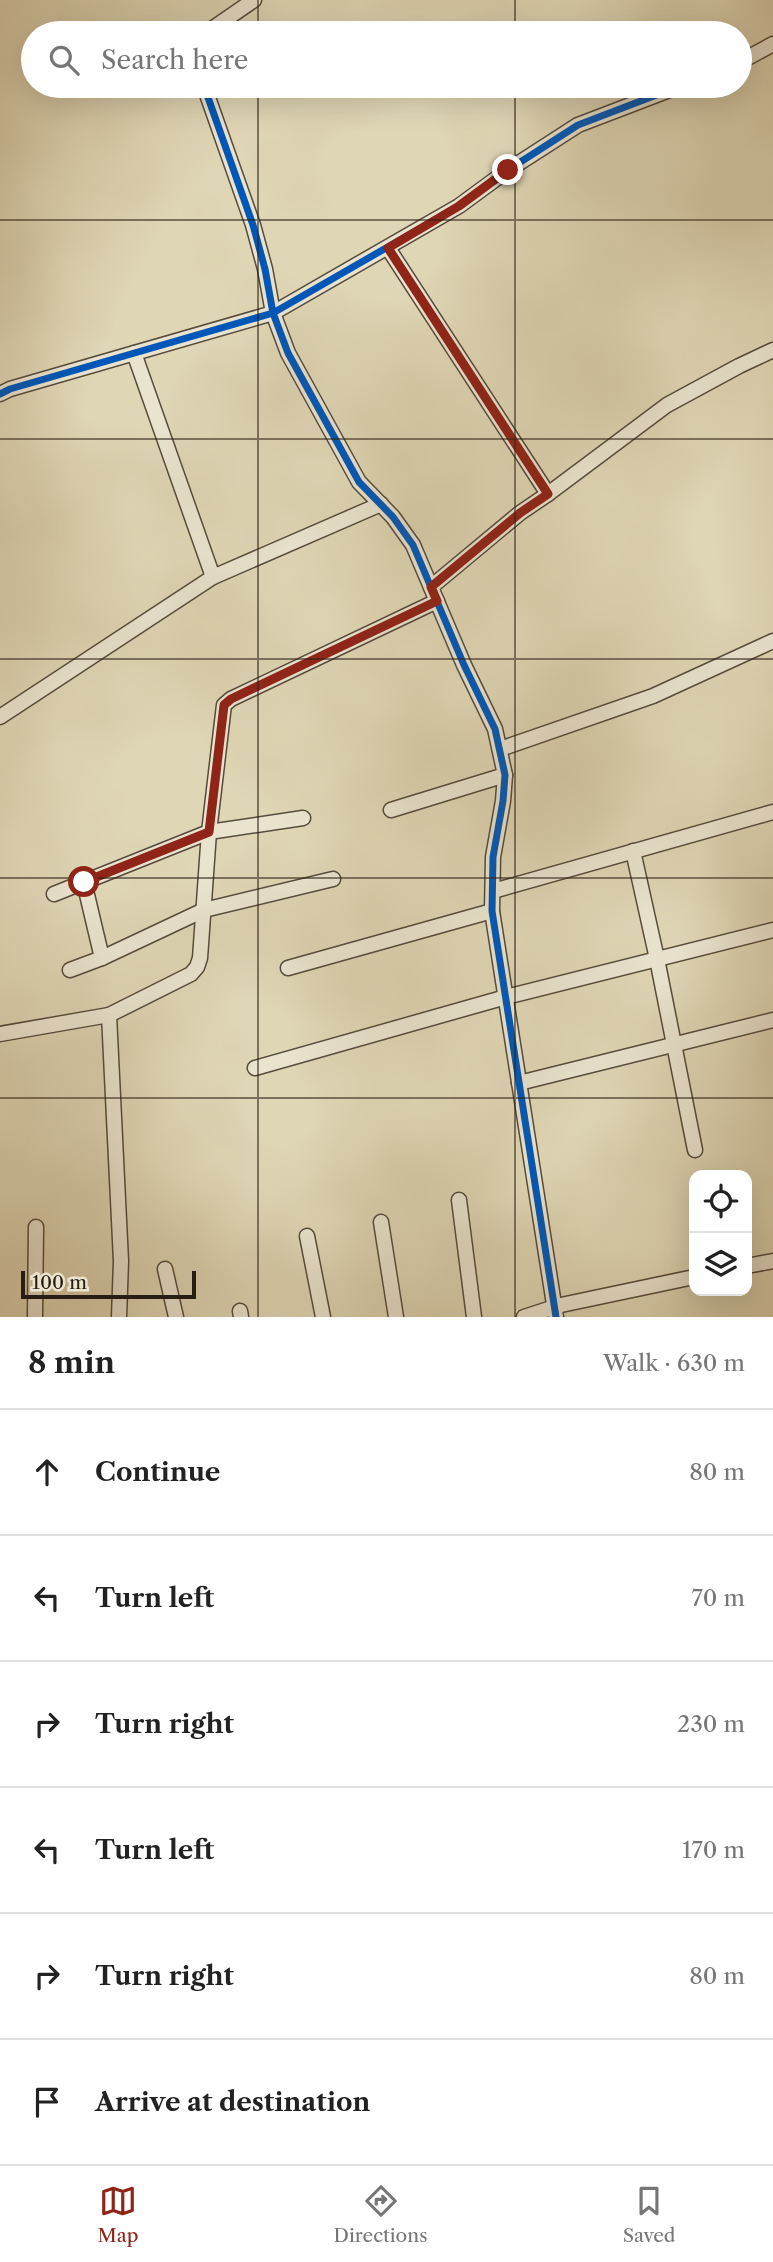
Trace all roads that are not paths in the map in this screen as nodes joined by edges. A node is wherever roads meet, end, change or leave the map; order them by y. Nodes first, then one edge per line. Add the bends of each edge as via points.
1 (254, 0) edge
2 (223, 21) edge
3 (773, 44) edge
4 (752, 55) edge
5 (208, 98) edge
6 (649, 98) edge
7 (388, 248) junction
8 (273, 313) junction
9 (773, 350) edge
10 (134, 353) junction
11 (0, 394) edge
12 (548, 494) junction
13 (381, 504) junction
14 (213, 577) junction
15 (434, 594) junction
16 (773, 641) edge
17 (0, 717) edge
18 (499, 749) junction
19 (505, 775) junction
20 (391, 810) dead end
21 (773, 814) edge
22 (303, 818) dead end
23 (209, 832) junction
24 (633, 851) junction
25 (333, 878) dead end
26 (84, 882) junction
27 (492, 891) junction
28 (54, 894) dead end
29 (204, 910) junction
30 (492, 911) junction
31 (773, 930) edge
32 (102, 958) junction
33 (657, 959) junction
34 (288, 968) dead end
35 (69, 970) dead end
36 (506, 998) junction
37 (109, 1015) junction
38 (773, 1020) edge
39 (0, 1034) edge
40 (675, 1044) junction
41 (255, 1068) dead end
42 (519, 1083) junction
43 (695, 1150) dead end
44 (459, 1200) dead end
45 (382, 1222) dead end
46 (36, 1227) dead end
47 (307, 1236) dead end
48 (773, 1261) edge
49 (752, 1265) edge
50 (165, 1269) dead end
51 (689, 1278) edge
52 (555, 1312) edge
53 (35, 1317) edge
54 (120, 1317) edge
55 (176, 1317) edge
56 (323, 1317) edge
57 (396, 1317) edge
58 (474, 1317) edge
59 (524, 1317) edge

1 - 2 street
3 - 4 street
5 - 8 street via 253,225
6 - 7 street via 578,125
7 - 8 street
7 - 12 street
8 - 10 street
8 - 13 street via 288,353 359,482
9 - 12 street via 667,405
10 - 11 street
10 - 14 street
12 - 15 street via 520,513
13 - 14 street
13 - 15 street via 412,545
14 - 17 street
15 - 18 street via 495,729
15 - 23 street via 224,705
16 - 18 street via 653,696
18 - 19 street
19 - 20 street
19 - 27 street
21 - 24 street
22 - 23 street
23 - 26 street
23 - 29 street
24 - 27 street
24 - 33 street
25 - 29 street
26 - 28 street
26 - 32 street
27 - 30 street
29 - 32 street
29 - 37 street via 200,958 191,974
30 - 34 street
30 - 36 street
31 - 33 street
32 - 35 street
33 - 36 street
33 - 40 street
36 - 41 street
36 - 42 street
37 - 39 street
37 - 54 street
38 - 40 street
40 - 42 street
40 - 43 street
42 - 52 street
44 - 58 street
45 - 57 street
46 - 53 street
47 - 56 street
48 - 49 street
50 - 55 street
51 - 52 street
52 - 59 street

